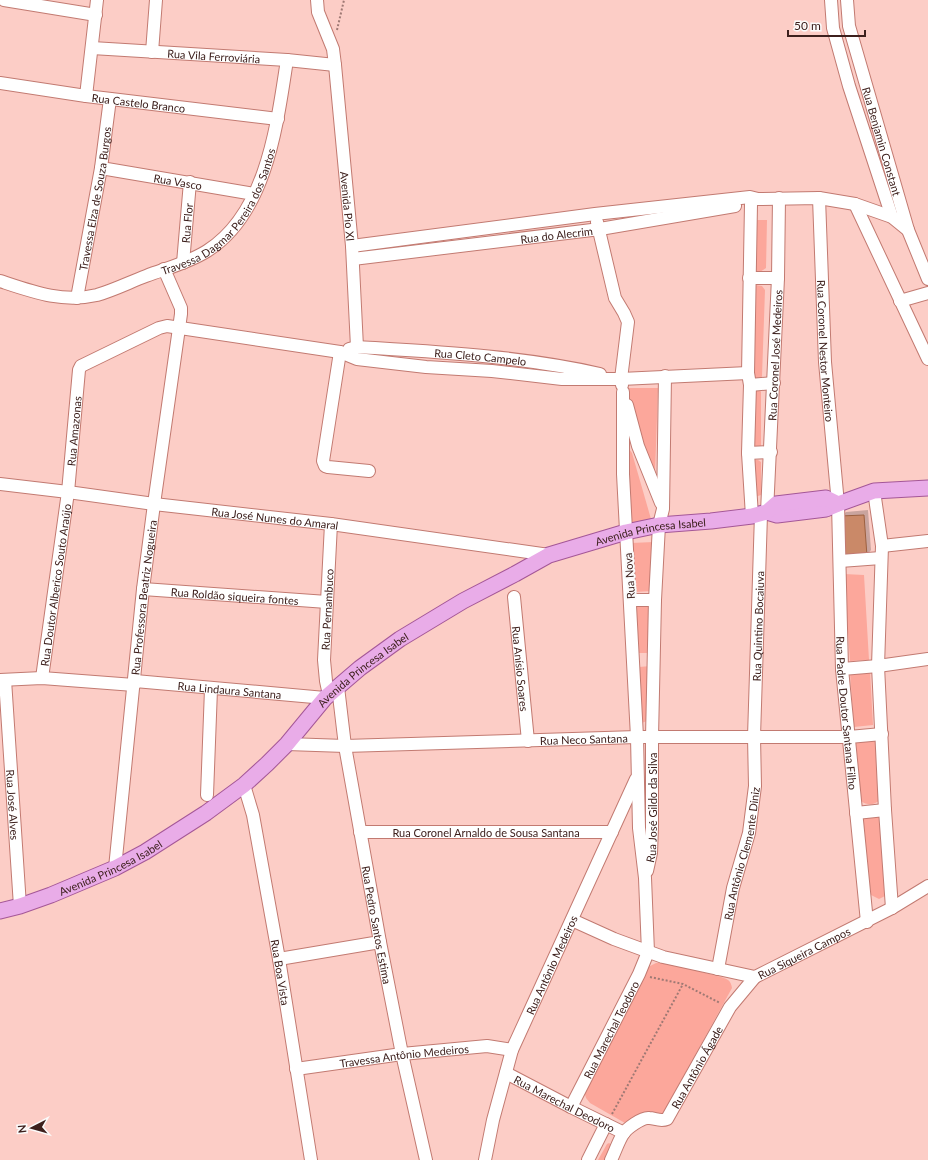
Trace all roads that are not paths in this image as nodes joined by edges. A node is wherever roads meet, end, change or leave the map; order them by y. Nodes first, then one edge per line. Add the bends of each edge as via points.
1 (4, 0) edge
2 (97, 0) edge
3 (156, 0) edge
4 (317, 0) edge
5 (831, 0) edge
6 (847, 0) edge
7 (96, 15) junction
8 (849, 26) junction
9 (833, 28) junction
10 (92, 48) junction
11 (152, 52) junction
12 (287, 60) junction
13 (335, 66) junction
14 (865, 80) junction
15 (0, 83) edge
16 (849, 86) junction
17 (86, 96) junction
18 (110, 99) junction
19 (278, 119) junction
20 (101, 168) junction
21 (190, 182) junction
22 (254, 194) junction
23 (779, 198) junction
24 (819, 198) junction
25 (755, 201) junction
26 (855, 204) junction
27 (595, 214) junction
28 (892, 218) junction
29 (600, 229) junction
30 (908, 230) junction
31 (456, 232) junction
32 (352, 246) junction
33 (460, 246) junction
34 (353, 259) junction
35 (184, 263) junction
36 (164, 269) junction
37 (749, 278) junction
38 (778, 278) junction
39 (928, 279) edge
40 (0, 281) edge
41 (928, 293) edge
42 (77, 298) junction
43 (900, 301) junction
44 (178, 329) junction
45 (357, 347) junction
46 (340, 352) junction
47 (928, 359) edge
48 (79, 370) joint
49 (665, 376) junction
50 (621, 379) junction
51 (749, 379) junction
52 (774, 383) junction
53 (623, 392) junction
54 (771, 452) junction
55 (748, 453) junction
56 (369, 472) dead end
57 (0, 484) edge
58 (928, 488) edge
59 (874, 491) junction
60 (68, 492) junction
61 (154, 504) junction
62 (838, 504) junction
63 (663, 509) junction
64 (760, 514) junction
65 (331, 524) junction
66 (659, 525) junction
67 (626, 532) junction
68 (928, 541) edge
69 (881, 552) junction
70 (548, 555) junction
71 (840, 561) junction
72 (143, 590) junction
73 (514, 597) dead end
74 (630, 600) junction
75 (655, 600) junction
76 (327, 602) junction
77 (928, 659) edge
78 (654, 661) junction
79 (633, 662) junction
80 (878, 666) junction
81 (842, 669) junction
82 (42, 678) junction
83 (2, 680) edge
84 (134, 683) junction
85 (211, 689) junction
86 (331, 693) junction
87 (4, 719) edge
88 (882, 734) junction
89 (637, 737) junction
90 (652, 737) junction
91 (754, 737) junction
92 (849, 737) junction
93 (528, 740) junction
94 (287, 744) junction
95 (345, 746) junction
96 (637, 776) junction
97 (244, 785) junction
98 (207, 795) dead end
99 (638, 800) junction
100 (652, 800) junction
101 (885, 810) junction
102 (856, 813) junction
103 (652, 827) junction
104 (639, 828) junction
105 (360, 832) junction
106 (612, 832) junction
107 (115, 868) junction
108 (645, 878) junction
109 (928, 886) edge
110 (20, 906) junction
111 (892, 908) junction
112 (0, 912) edge
113 (572, 920) junction
114 (867, 922) junction
115 (380, 942) junction
116 (648, 952) junction
117 (279, 959) junction
118 (718, 969) junction
119 (756, 977) junction
120 (512, 1050) junction
121 (402, 1054) junction
122 (296, 1069) junction
123 (506, 1073) junction
124 (571, 1108) junction
125 (606, 1124) junction
126 (624, 1133) junction
127 (311, 1160) edge
128 (426, 1160) edge
129 (485, 1160) edge
130 (588, 1160) edge
131 (611, 1160) edge

1 - 7 street
2 - 7 street
3 - 11 street
4 - 13 street, Avenida Pio XI via 318,12 333,49
5 - 9 street, Rua Benjamin Constant
6 - 8 street, Rua Benjamin Constant
7 - 10 street
8 - 9 street
8 - 14 street, Rua Benjamin Constant
9 - 16 street, Rua Benjamin Constant
10 - 11 street, Rua Vila Ferroviária
10 - 17 street
11 - 12 street, Rua Vila Ferroviária
12 - 13 street, Rua Vila Ferroviária
12 - 19 street, Travessa Dagmar Pereira dos Santos
13 - 32 street, Avenida Pio XI
14 - 16 street
14 - 30 street, Rua Benjamin Constant
15 - 17 street, Rua Castelo Branco
16 - 28 street, Rua Benjamin Constant
17 - 18 street, Rua Castelo Branco
18 - 19 street, Rua Castelo Branco
18 - 20 street, Travessa Elza de Souza Burgos
19 - 22 street, Travessa Dagmar Pereira dos Santos
20 - 21 street, Rua Vasco
20 - 42 street, Travessa Elza de Souza Burgos
21 - 22 street, Rua Vasco
21 - 35 street, Rua Flor
22 - 35 street, Travessa Dagmar Pereira dos Santos via 242,216 228,233 208,250
23 - 24 street, Rua do Alecrim
23 - 25 street, Rua do Alecrim
23 - 38 street, Rua Coronel José Medeiros
24 - 26 street, Rua do Alecrim
24 - 62 street, Rua Coronel Nestor Monteiro via 825,362
25 - 27 street, Rua do Alecrim via 750,197
25 - 29 street, Rua do Alecrim
25 - 37 street
26 - 28 street, Rua do Alecrim
26 - 43 street
27 - 29 street, Rua Nova
27 - 31 street, Rua do Alecrim
28 - 30 street, Rua do Alecrim
29 - 33 street, Rua do Alecrim
29 - 50 street, Rua Nova via 615,298 628,322
30 - 39 street, Rua Benjamin Constant
31 - 32 street, Rua do Alecrim
31 - 33 street
32 - 34 street, Avenida Pio XI
33 - 34 street, Rua do Alecrim
34 - 45 street, Avenida Pio XI
35 - 36 street, Travessa Dagmar Pereira dos Santos
36 - 42 street, Travessa Dagmar Pereira dos Santos via 98,294
36 - 44 street, Rua Professora Beatriz Nogueira via 181,308
37 - 38 street
37 - 51 street
38 - 52 street, Rua Coronel José Medeiros
40 - 42 street, Travessa Dagmar Pereira dos Santos via 38,294
41 - 43 street
43 - 47 street
44 - 46 street, Rua Cleto Campelo
44 - 48 street, Rua Cleto Campelo via 167,326 159,328 81,366
44 - 61 street, Rua Professora Beatriz Nogueira
45 - 46 street, Rua Cleto Campelo
45 - 50 street, Rua Cleto Campelo via 439,352 562,365
46 - 50 street, Rua Cleto Campelo via 357,359 426,368 492,371 562,379
46 - 56 street via 323,461 328,467
48 - 60 street, Rua Amazonas
49 - 50 street, Rua Cleto Campelo
49 - 51 street, Rua Cleto Campelo
49 - 63 street
50 - 53 street, Rua Nova
51 - 52 street, Rua Cleto Campelo
51 - 55 street
52 - 54 street, Rua Coronel José Medeiros
53 - 63 street, Rua Nova via 638,446
53 - 67 street, Rua Nova
54 - 55 street
54 - 64 street, Rua Coronel José Medeiros
55 - 64 street
57 - 60 street, Rua José Nunes do Amaral
58 - 59 main road, Avenida Princesa Isabel
59 - 62 main road, Avenida Princesa Isabel
59 - 69 street
60 - 61 street, Rua José Nunes do Amaral
60 - 82 street, Rua Doutor Alberico Souto Araújo
61 - 65 street, Rua José Nunes do Amaral
61 - 72 street, Rua Professora Beatriz Nogueira
62 - 64 main road, Avenida Princesa Isabel via 826,509 777,515
62 - 71 street, Rua Padre Doutor Santana Filho
63 - 66 street
64 - 66 main road, Avenida Princesa Isabel
64 - 91 street, Rua Quintino Bocaiuva
65 - 70 street, Rua José Nunes do Amaral
65 - 76 street, Rua Pernambuco
66 - 67 main road, Avenida Princesa Isabel
66 - 75 street
67 - 70 main road, Avenida Princesa Isabel
67 - 74 street, Rua Nova
68 - 69 street
69 - 71 street
69 - 80 street
70 - 86 main road, Avenida Princesa Isabel via 400,639
71 - 81 street, Rua Padre Doutor Santana Filho
72 - 76 street, Rua Roldão siqueira fontes
72 - 84 street, Rua Professora Beatriz Nogueira
73 - 93 street, Rua Anísio Soares
74 - 75 street
74 - 79 street, Rua Nova
75 - 78 street
76 - 86 street, Rua Pernambuco via 324,660 326,681
77 - 80 street
78 - 79 street
78 - 90 street
79 - 89 street, Rua Nova
80 - 81 street
80 - 88 street
81 - 92 street, Rua Padre Doutor Santana Filho
82 - 83 street, Rua Lindaura Santana
82 - 84 street, Rua Lindaura Santana
83 - 87 street, Rua José Alves
84 - 85 street, Rua Lindaura Santana
84 - 107 street, Rua Professora Beatriz Nogueira
85 - 86 street, Rua Lindaura Santana
85 - 98 street
86 - 94 main road, Avenida Princesa Isabel
86 - 95 street, Rua Pedro Santos Estima
87 - 110 street, Rua José Alves
88 - 92 street, Rua Neco Santana
88 - 101 street
89 - 90 street, Rua Neco Santana
89 - 93 street, Rua Neco Santana
89 - 96 street, Rua José Gildo da Silva
90 - 91 street, Rua Neco Santana
90 - 100 street, Rua José Gildo da Silva
91 - 92 street, Rua Neco Santana
91 - 118 street, Rua Antônio Clemente Diniz via 755,786 748,833 733,888
92 - 102 street, Rua Padre Doutor Santana Filho
93 - 95 street, Rua Neco Santana
94 - 95 street, Rua Neco Santana
94 - 97 main road, Avenida Princesa Isabel
95 - 105 street, Rua Pedro Santos Estima
96 - 99 street, Rua José Gildo da Silva
96 - 106 street, Rua Antônio Medeiros
97 - 107 main road, Avenida Princesa Isabel via 206,813
97 - 117 street, Rua Boa Vista via 253,815
99 - 100 street
99 - 104 street, Rua José Gildo da Silva
100 - 103 street, Rua José Gildo da Silva
101 - 102 street
101 - 111 street
102 - 114 street, Rua Padre Doutor Santana Filho
103 - 104 street
103 - 108 street, Rua José Gildo da Silva via 651,853
104 - 108 street, Rua José Gildo da Silva
105 - 106 street, Rua Coronel Arnaldo de Sousa Santana
105 - 115 street, Rua Pedro Santos Estima
106 - 113 street, Rua Antônio Medeiros
107 - 110 main road, Avenida Princesa Isabel
108 - 116 street, Rua José Gildo da Silva
109 - 111 street, Rua Siqueira Campos
110 - 112 main road, Avenida Princesa Isabel
111 - 114 street, Rua Siqueira Campos
113 - 116 street, Rua Siqueira Campos
113 - 120 street, Rua Antônio Medeiros
114 - 119 street, Rua Siqueira Campos
115 - 117 street
115 - 121 street, Rua Pedro Santos Estima
116 - 118 street, Rua Siqueira Campos
116 - 124 street, Rua Marechal Teodoro
117 - 122 street, Rua Boa Vista
118 - 119 street, Rua Siqueira Campos
119 - 126 street, Rua Antônio Ágade via 730,1007 667,1119 659,1121 644,1118
120 - 121 street, Travessa Antônio Medeiros via 487,1046
120 - 123 street, Rua Antônio Medeiros
121 - 122 street, Travessa Antônio Medeiros
121 - 128 street, Rua Pedro Santos Estima
122 - 127 street, Rua Boa Vista
123 - 124 street, Rua Marechal Deodoro
123 - 129 street, Rua Antônio Medeiros
124 - 125 street, Rua Marechal Deodoro
125 - 126 street, Rua Marechal Deodoro
125 - 130 street
126 - 131 street

